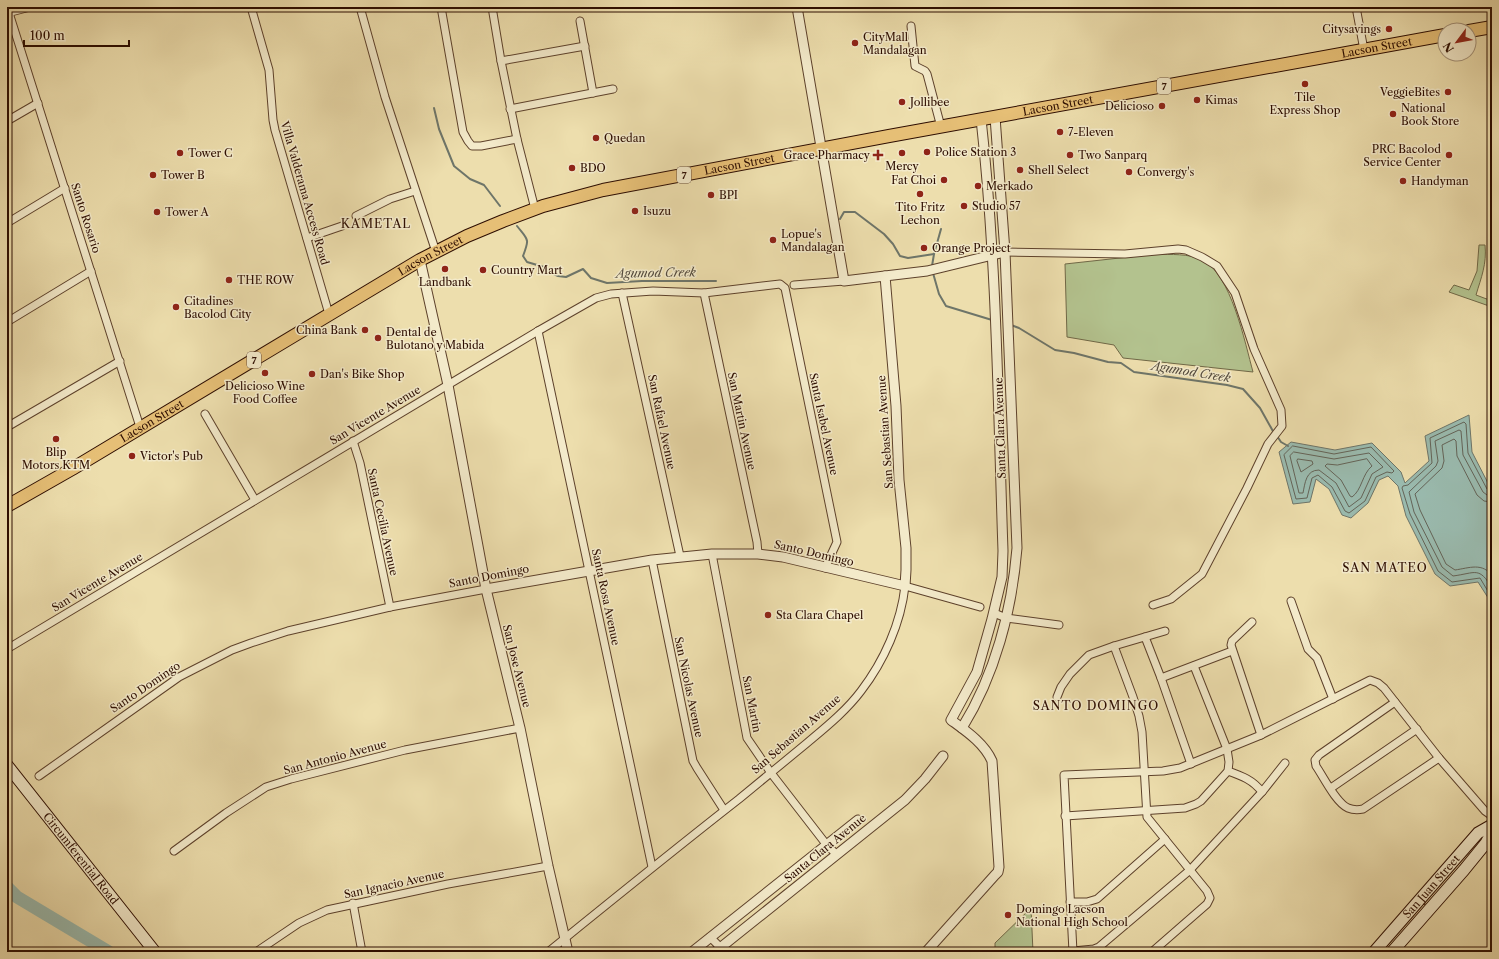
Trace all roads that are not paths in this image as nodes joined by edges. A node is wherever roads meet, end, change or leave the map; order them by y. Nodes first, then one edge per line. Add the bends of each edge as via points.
1 (30, 7) edge
2 (251, 7) edge
3 (360, 7) edge
4 (441, 7) edge
5 (492, 7) edge
6 (797, 7) edge
7 (1356, 7) edge
8 (580, 21) dead end
9 (911, 26) dead end
10 (1492, 27) edge
11 (1477, 30) edge
12 (1437, 36) edge
13 (585, 46) junction
14 (1364, 50) junction
15 (501, 61) junction
16 (613, 89) dead end
17 (593, 93) junction
18 (38, 103) junction
19 (510, 109) junction
20 (995, 117) junction
21 (981, 119) junction
22 (7, 121) edge
23 (941, 127) junction
24 (517, 139) junction
25 (822, 148) junction
26 (65, 188) junction
27 (415, 191) junction
28 (535, 209) junction
29 (356, 216) dead end
30 (7, 223) edge
31 (342, 226) dead end
32 (307, 238) junction
33 (436, 252) junction
34 (1004, 252) junction
35 (992, 255) junction
36 (420, 260) junction
37 (91, 271) junction
38 (885, 276) junction
39 (844, 281) junction
40 (780, 284) joint
41 (794, 285) dead end
42 (622, 293) junction
43 (704, 293) junction
44 (328, 314) junction
45 (7, 322) edge
46 (538, 331) junction
47 (120, 361) junction
48 (448, 384) junction
49 (204, 414) dead end
50 (7, 427) edge
51 (140, 427) junction
52 (353, 441) junction
53 (72, 469) junction
54 (7, 498) edge
55 (255, 500) junction
56 (7, 506) edge
57 (7, 515) edge
58 (712, 554) junction
59 (758, 554) junction
60 (680, 556) junction
61 (652, 560) junction
62 (826, 568) junction
63 (590, 570) junction
64 (905, 586) junction
65 (486, 588) junction
66 (1291, 601) dead end
67 (1153, 605) dead end
68 (390, 608) junction
69 (980, 608) dead end
70 (994, 613) junction
71 (1006, 618) junction
72 (1252, 622) dead end
73 (1059, 625) dead end
74 (1165, 631) dead end
75 (1145, 637) junction
76 (1114, 646) junction
77 (7, 648) edge
78 (1232, 651) junction
79 (1194, 666) junction
80 (1161, 678) junction
81 (1057, 697) dead end
82 (1333, 698) junction
83 (1395, 702) junction
84 (520, 728) junction
85 (962, 728) junction
86 (1417, 729) junction
87 (1261, 735) junction
88 (1227, 749) junction
89 (943, 756) dead end
90 (1439, 758) junction
91 (1285, 763) dead end
92 (1191, 764) junction
93 (7, 765) edge
94 (1228, 771) junction
95 (1145, 772) junction
96 (771, 773) junction
97 (39, 776) dead end
98 (1331, 788) junction
99 (1262, 792) junction
100 (724, 810) junction
101 (1146, 812) junction
102 (1065, 816) junction
103 (1492, 816) edge
104 (858, 820) dead end
105 (1492, 825) edge
106 (1165, 839) junction
107 (826, 844) junction
108 (174, 851) dead end
109 (836, 854) junction
110 (548, 866) junction
111 (652, 867) junction
112 (1190, 870) junction
113 (1070, 902) junction
114 (353, 903) junction
115 (710, 937) junction
116 (565, 938) junction
117 (720, 951) edge
118 (1073, 951) edge
119 (155, 952) edge
120 (256, 952) edge
121 (362, 952) edge
122 (548, 952) edge
123 (568, 952) edge
124 (692, 952) edge
125 (926, 952) edge
126 (1152, 952) edge
127 (1374, 952) edge
128 (1392, 952) edge

1 - 18 street, Santo Rosario via 14,10 10,16
2 - 32 street, Villa Valderama Access Road via 269,70 275,130
3 - 27 street
4 - 24 street via 463,132 468,141 472,146 481,146
5 - 15 street
6 - 25 street
7 - 14 street
8 - 13 street
9 - 23 street via 915,66 927,74
10 - 11 main road
12 - 14 main road, Lacson Street / 7
13 - 15 street
13 - 17 street
14 - 20 main road, Lacson Street / 7
15 - 19 street
16 - 17 street
17 - 19 street
18 - 22 street
18 - 26 street, Santo Rosario
19 - 24 street
20 - 21 main road, Lacson Street / 7
20 - 34 street, Santa Clara Avenue
21 - 23 main road, Lacson Street / 7
21 - 35 street, Santa Clara Avenue
23 - 25 main road, Lacson Street / 7
24 - 28 street
25 - 28 main road, Lacson Street / 7 via 603,190
25 - 39 street
26 - 30 street
26 - 37 street, Santo Rosario
27 - 29 street via 390,199
27 - 33 street
28 - 33 main road, Lacson Street / 7 via 467,236
31 - 32 street
32 - 44 street, Villa Valderama Access Road
33 - 36 main road, Lacson Street / 7
34 - 35 street
34 - 67 street via 1124,254 1186,250 1217,266 1235,293 1254,349 1281,410 1282,426 1270,441 1202,574 1171,599
34 - 71 street, Santa Clara Avenue via 1017,548 1015,578
35 - 38 street via 927,272
35 - 70 street, Santa Clara Avenue via 1003,551 1002,577
36 - 44 main road, Lacson Street / 7
36 - 48 street, San Jose Avenue
37 - 45 street
37 - 47 street, Santo Rosario
38 - 39 street
38 - 64 street, San Sebastian Avenue via 906,548
39 - 41 street
40 - 43 street, San Vicente Avenue
40 - 62 street, Santa Isabel Avenue via 785,288 837,542
42 - 43 street, San Vicente Avenue
42 - 46 street, San Vicente Avenue via 596,298
42 - 60 street, San Rafael Avenue
43 - 59 street, San Martin Avenue
44 - 51 main road, Lacson Street / 7
46 - 48 street, San Vicente Avenue
46 - 63 street, Santa Rosa Avenue
47 - 50 street
47 - 51 street, Santo Rosario
48 - 52 street, San Vicente Avenue
48 - 65 street, San Jose Avenue
49 - 55 street
51 - 53 main road, Lacson Street / 7
52 - 55 street, San Vicente Avenue
52 - 68 street, Santa Cecilia Avenue via 360,463
53 - 54 main road, Lacson Street / 7 via 32,483
53 - 56 main road, Lacson Street / 7
53 - 57 main road, Lacson Street / 7 via 40,496
55 - 77 street, San Vicente Avenue
58 - 59 street, Santo Domingo
58 - 60 street, Santo Domingo
58 - 96 street, San Martin via 747,738
59 - 62 street, Santo Domingo via 783,557
60 - 61 street, Santo Domingo
61 - 63 street, Santo Domingo
61 - 100 street, San Nicolas Avenue via 693,761
62 - 64 street, Santo Domingo
63 - 65 street, Santo Domingo
63 - 111 street, Santa Rosa Avenue
64 - 69 street, Santo Domingo
64 - 96 street, San Sebastian Avenue via 903,603 894,631 880,661 861,691 827,726
65 - 68 street, Santo Domingo
65 - 84 street, San Jose Avenue
66 - 82 street via 1308,649 1317,658
68 - 97 street, Santo Domingo via 288,631 232,650 179,677
70 - 71 street
70 - 85 street, Santa Clara Avenue via 977,672 951,720
71 - 73 street
71 - 85 street, Santa Clara Avenue via 989,676
72 - 78 street via 1232,641
74 - 75 street
75 - 76 street
75 - 80 street
76 - 81 street via 1089,655 1077,665
76 - 95 street via 1139,716
78 - 79 street
78 - 87 street
79 - 80 street
79 - 88 street
80 - 92 street
82 - 83 street via 1370,680 1381,684
82 - 87 street
83 - 86 street
83 - 98 street via 1316,757 1316,766
84 - 108 street, San Antonio Avenue via 405,750 266,787
84 - 110 street, San Jose Avenue
85 - 125 street via 987,751 992,761 999,867 998,872
86 - 90 street
86 - 98 street
87 - 88 street
88 - 92 street
88 - 94 street
89 - 109 street, Santa Clara Avenue via 904,800
90 - 98 street via 1363,809 1347,808
90 - 103 street
91 - 99 street
92 - 95 street via 1172,770
93 - 119 main road, Circumferential Road
94 - 99 street via 1250,780
94 - 101 street via 1196,804 1185,808
95 - 101 street
95 - 102 street via 1064,775
96 - 100 street, San Sebastian Avenue
96 - 107 street, San Martin
99 - 112 street
100 - 111 street, San Sebastian Avenue
101 - 102 street
101 - 106 street via 1149,820
102 - 113 street
104 - 107 street, Santa Clara Avenue
105 - 127 main road, San Juan Street via 1478,832
105 - 128 main road, San Juan Street via 1486,843
106 - 112 street
106 - 113 street via 1097,899
107 - 109 street, San Martin
107 - 115 street, Santa Clara Avenue
109 - 117 street, Santa Clara Avenue
110 - 114 street, San Ignacio Avenue
110 - 116 street, San Jose Avenue
111 - 116 street, San Sebastian Avenue
112 - 118 street via 1099,947
112 - 126 street via 1208,891 1210,898 1207,904
113 - 118 street
114 - 120 street, San Ignacio Avenue via 314,915
114 - 121 street
115 - 117 street
115 - 124 street, Santa Clara Avenue
116 - 122 street, San Sebastian Avenue
116 - 123 street, San Jose Avenue

